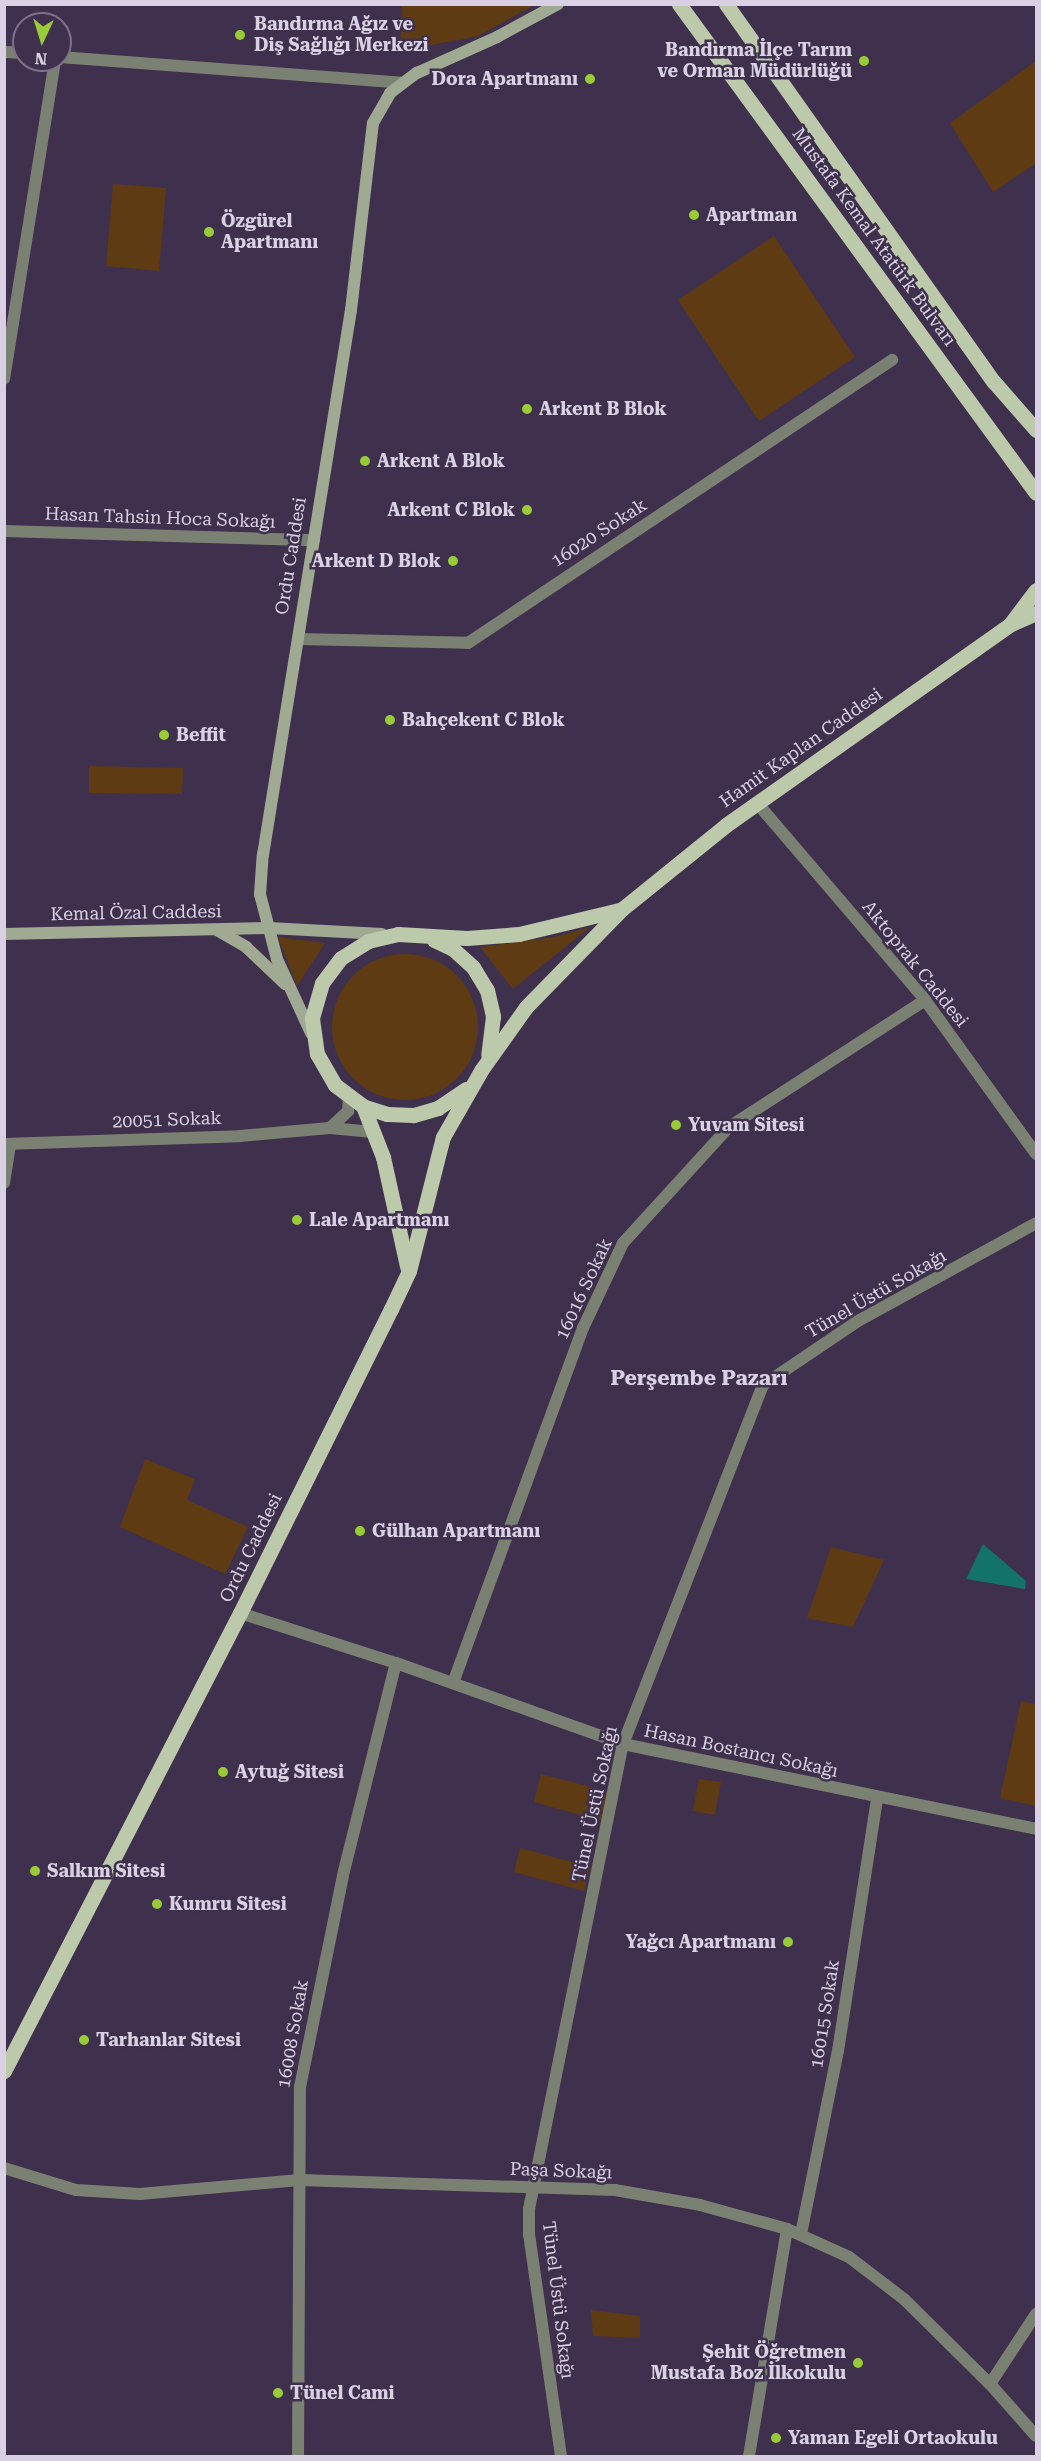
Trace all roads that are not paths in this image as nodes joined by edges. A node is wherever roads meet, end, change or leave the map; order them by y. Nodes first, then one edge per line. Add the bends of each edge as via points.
1 (558, 4) edge
2 (679, 4) edge
3 (726, 4) edge
4 (72, 58) edge
5 (54, 72) edge
6 (402, 83) junction
7 (892, 360) dead end
8 (4, 379) edge
9 (1036, 430) edge
10 (1036, 493) edge
11 (4, 531) edge
12 (314, 540) junction
13 (1036, 590) edge
14 (1036, 614) edge
15 (1009, 626) junction
16 (298, 639) junction
17 (757, 803) junction
18 (622, 909) junction
19 (269, 928) junction
20 (216, 929) junction
21 (4, 934) edge
22 (398, 934) junction
23 (429, 938) junction
24 (289, 989) junction
25 (925, 1000) junction
26 (313, 1037) junction
27 (480, 1072) junction
28 (349, 1097) junction
29 (363, 1106) junction
30 (330, 1128) junction
31 (373, 1132) junction
32 (7, 1144) edge
33 (1036, 1154) edge
34 (4, 1183) edge
35 (1036, 1223) edge
36 (409, 1271) junction
37 (240, 1614) junction
38 (396, 1663) junction
39 (453, 1683) junction
40 (623, 1744) junction
41 (877, 1798) junction
42 (1036, 1829) edge
43 (4, 2071) edge
44 (4, 2168) edge
45 (299, 2180) junction
46 (531, 2187) junction
47 (787, 2229) junction
48 (801, 2234) junction
49 (1036, 2314) edge
50 (990, 2384) junction
51 (1036, 2436) edge
52 (298, 2457) edge
53 (561, 2457) edge
54 (749, 2457) edge

1 - 6 street, Ordu Caddesi
2 - 10 main road, Mustafa Kemal Atatürk Bulvarı
3 - 9 main road, Mustafa Kemal Atatürk Bulvarı via 994,382
4 - 6 street
5 - 8 street
6 - 12 street, Ordu Caddesi via 381,103 373,123 351,310
7 - 16 street, 16020 Sokak via 468,643
11 - 12 street, Hasan Tahsin Hoca Sokağı
12 - 16 street, Ordu Caddesi
13 - 15 main road, Hamit Kaplan Caddesi
14 - 15 main road, Hamit Kaplan Caddesi
15 - 17 main road, Hamit Kaplan Caddesi
16 - 19 street, Ordu Caddesi via 263,855 260,894
17 - 18 main road, Hamit Kaplan Caddesi
17 - 25 street, Aktoprak Caddesi
18 - 23 main road, Hamit Kaplan Caddesi via 519,934
18 - 27 main road, Hamit Kaplan Caddesi via 526,1007
19 - 20 street, Kemal Özal Caddesi
19 - 22 street, Hamit Kaplan Caddesi
19 - 24 street, Ordu Caddesi
20 - 21 street, Kemal Özal Caddesi
20 - 24 street via 246,947
22 - 23 main road, Hamit Kaplan Caddesi
22 - 26 main road, Ordu Caddesi via 368,941 341,958 322,982 315,1000
23 - 27 main road, Hamit Kaplan Caddesi via 453,949 473,968 487,990 494,1016
24 - 26 street, Ordu Caddesi
25 - 33 street, Aktoprak Caddesi
25 - 39 street, 16016 Sokak via 729,1126 623,1243 584,1328
26 - 28 main road, Ordu Caddesi via 325,1070
27 - 29 main road via 460,1095 430,1110 387,1114
27 - 36 main road, Hamit Kaplan Caddesi via 443,1137
28 - 29 main road, Ordu Caddesi
28 - 30 street via 348,1111
29 - 31 main road
30 - 31 street, 20051 Sokak
30 - 32 street, 20051 Sokak via 240,1136
31 - 36 main road via 383,1157
32 - 34 street
35 - 40 street, Tünel Üstü Sokağı via 858,1322 763,1385
36 - 37 main road, Ordu Caddesi
37 - 38 street, Hasan Bostancı Sokağı
37 - 43 main road, Ordu Caddesi
38 - 39 street, Hasan Bostancı Sokağı
38 - 45 street, 16008 Sokak via 344,1870 300,2087
39 - 40 street, Hasan Bostancı Sokağı
40 - 41 street, Hasan Bostancı Sokağı
40 - 46 street, Tünel Üstü Sokağı
41 - 42 street, Hasan Bostancı Sokağı
41 - 48 street, 16015 Sokak via 838,2051
44 - 45 street, Paşa Sokağı via 76,2190 140,2194
45 - 46 street, Paşa Sokağı
45 - 52 street, 16008 Sokak
46 - 47 street, Paşa Sokağı via 615,2190 700,2205
46 - 53 street, Tünel Üstü Sokağı via 529,2235
47 - 48 street, Paşa Sokağı
47 - 54 street
48 - 50 street, Paşa Sokağı via 849,2257 873,2274 904,2299
49 - 50 street
50 - 51 street, Paşa Sokağı

